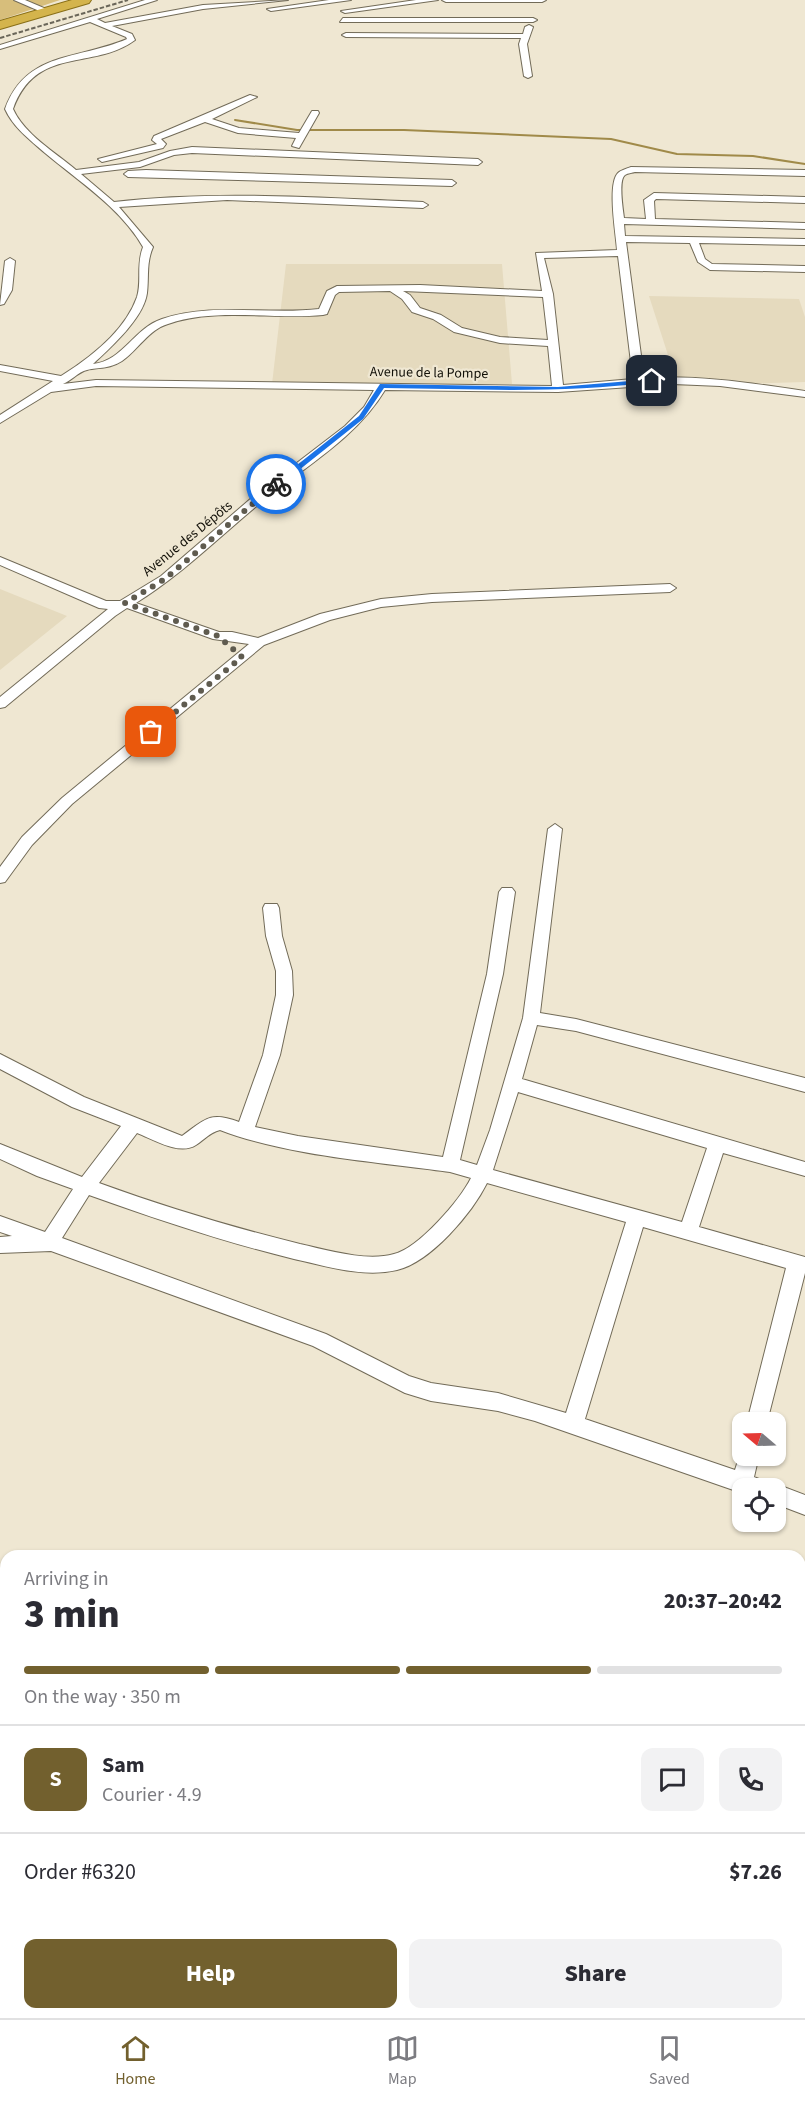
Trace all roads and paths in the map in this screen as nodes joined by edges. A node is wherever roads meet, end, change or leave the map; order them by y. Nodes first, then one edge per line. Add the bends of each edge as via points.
1 (18, 0) edge
2 (85, 0) edge
3 (153, 0) edge
4 (284, 0) edge
5 (347, 0) edge
6 (434, 0) edge
7 (446, 0) edge
8 (542, 0) edge
9 (304, 2) edge
10 (47, 11) junction
11 (226, 14) dead end
12 (90, 19) junction
13 (343, 20) junction
14 (533, 20) junction
15 (0, 25) edge
16 (105, 25) junction
17 (526, 36) junction
18 (0, 47) edge
19 (528, 76) dead end
20 (254, 97) dead end
21 (315, 112) dead end
22 (205, 119) junction
23 (300, 136) junction
24 (293, 155) junction
25 (379, 159) junction
26 (478, 162) dead end
27 (69, 171) junction
28 (805, 173) edge
29 (371, 180) junction
30 (83, 182) junction
31 (452, 183) dead end
32 (805, 200) edge
33 (111, 205) junction
34 (423, 205) dead end
35 (618, 221) junction
36 (651, 222) junction
37 (805, 226) edge
38 (621, 239) junction
39 (693, 239) junction
40 (805, 242) edge
41 (623, 253) junction
42 (10, 261) dead end
43 (805, 269) edge
44 (394, 290) junction
45 (548, 294) junction
46 (0, 302) edge
47 (553, 343) junction
48 (0, 368) edge
49 (73, 374) junction
50 (639, 382) junction
51 (96, 383) junction
52 (382, 386) junction
53 (52, 389) junction
54 (558, 389) junction
55 (805, 394) edge
56 (0, 420) edge
57 (0, 561) edge
58 (670, 588) dead end
59 (115, 607) junction
60 (218, 636) junction
61 (259, 642) junction
62 (242, 657) junction
63 (0, 704) edge
64 (555, 829) dead end
65 (0, 878) edge
66 (507, 892) dead end
67 (271, 908) dead end
68 (531, 1018) junction
69 (0, 1061) edge
70 (513, 1084) junction
71 (805, 1085) edge
72 (133, 1124) junction
73 (244, 1132) junction
74 (717, 1145) junction
75 (0, 1151) edge
76 (450, 1165) junction
77 (805, 1169) edge
78 (483, 1172) junction
79 (85, 1185) junction
80 (637, 1217) junction
81 (0, 1224) edge
82 (688, 1232) junction
83 (49, 1243) junction
84 (0, 1245) edge
85 (801, 1264) edge
86 (760, 1412) edge
87 (573, 1424) junction
88 (732, 1479) edge
89 (786, 1498) edge
90 (805, 1505) edge

1 - 10 street
2 - 10 highway
3 - 12 street
4 - 16 street via 203,8
5 - 9 street
6 - 13 street via 345,11 341,13
7 - 8 street
8 - 14 street
9 - 11 street
10 - 15 highway
12 - 16 street
12 - 18 street
13 - 14 street
13 - 17 street via 347,39
14 - 17 street
16 - 27 street via 132,40 31,74 10,100 13,118
17 - 19 street via 523,44
20 - 22 street
21 - 23 street
22 - 23 street via 238,130
22 - 27 street via 157,138 160,146
23 - 24 street
24 - 25 street
24 - 27 street via 192,150 140,164
25 - 26 street
25 - 29 street
27 - 30 street
28 - 35 street via 627,170 618,179
29 - 30 street via 146,173
29 - 31 street
30 - 33 street
32 - 36 street via 654,196 649,200
33 - 34 street via 165,199
33 - 49 street via 148,247 143,259 142,296 122,331
35 - 36 street
35 - 38 street
36 - 37 street
38 - 39 street
38 - 41 street
39 - 40 street
39 - 43 street via 704,265 710,267
41 - 45 street via 539,255
41 - 50 street
42 - 46 street via 7,291
44 - 45 street via 514,290
44 - 47 street via 416,310 458,330 500,340
44 - 49 street via 337,289 319,313 219,313 165,321 116,359
45 - 47 street
47 - 54 street
48 - 49 street
49 - 51 street
49 - 53 street
50 - 54 street, Avenue de la Pompe
50 - 55 street, Avenue de la Pompe via 689,380
51 - 52 street, Avenue de la Pompe
51 - 53 street, Avenue de la Pompe
52 - 54 street, Avenue de la Pompe
52 - 59 street, Avenue des Dépôts via 368,409 349,428 165,579
53 - 56 street
57 - 59 street
58 - 61 street via 391,602 325,617
59 - 60 street
59 - 63 street, Avenue des Dépôts
60 - 61 street
60 - 62 street
61 - 62 street
62 - 65 street via 67,801 27,841
64 - 68 street
66 - 76 street via 495,974
67 - 73 street via 285,975 283,1009
68 - 70 street
68 - 71 street via 587,1028
69 - 72 street via 78,1102
70 - 74 street
70 - 78 street
72 - 73 street via 182,1143 213,1123
72 - 79 street
73 - 76 street via 336,1150
74 - 77 street
74 - 82 street
75 - 79 street
76 - 78 street
78 - 79 street via 471,1197 424,1246 398,1262 384,1264 342,1262 238,1237
78 - 80 street
79 - 83 street
80 - 82 street
80 - 87 street
81 - 83 street
82 - 85 street
83 - 84 street
83 - 87 street via 319,1340 405,1384 470,1400 498,1402
85 - 86 street
87 - 88 street
89 - 90 street

